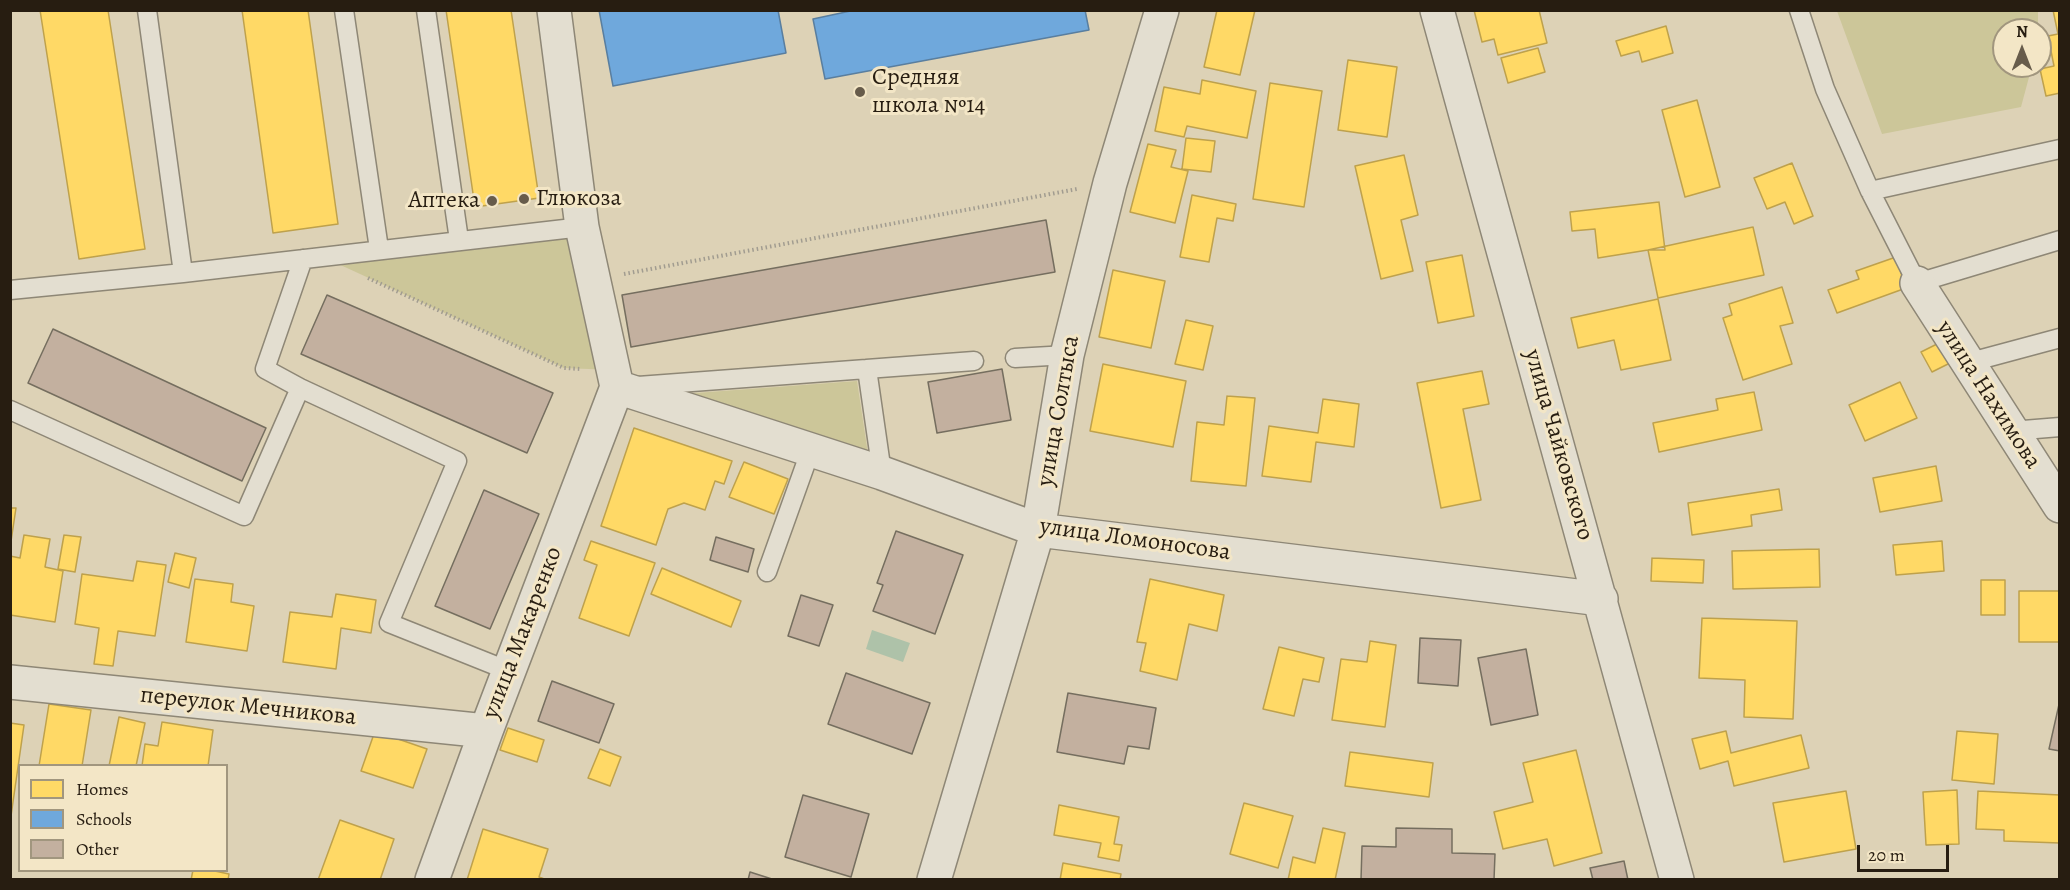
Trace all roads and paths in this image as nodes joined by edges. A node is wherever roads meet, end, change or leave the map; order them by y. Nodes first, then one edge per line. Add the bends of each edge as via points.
1 (147, 10) edge
2 (344, 10) edge
3 (426, 10) edge
4 (554, 10) edge
5 (1162, 10) edge
6 (1437, 10) edge
7 (1799, 10) edge
8 (2060, 149) edge
9 (1870, 191) junction
10 (1050, 194) dead end
11 (582, 227) junction
12 (459, 240) junction
13 (2060, 240) edge
14 (379, 249) junction
15 (321, 256) junction
16 (303, 259) junction
17 (183, 273) junction
18 (594, 280) junction
19 (1917, 283) junction
20 (10, 290) edge
21 (2060, 338) edge
22 (1067, 356) junction
23 (1015, 358) dead end
24 (974, 361) dead end
25 (1967, 363) junction
26 (867, 369) junction
27 (615, 378) junction
28 (300, 388) junction
29 (10, 410) edge
30 (2060, 427) edge
31 (2011, 431) junction
32 (810, 448) junction
33 (882, 472) junction
34 (2060, 506) edge
35 (1038, 530) junction
36 (767, 572) dead end
37 (1601, 599) junction
38 (509, 671) junction
39 (10, 682) edge
40 (486, 731) junction
41 (432, 879) edge
42 (934, 879) edge
43 (1677, 879) edge

1 - 17 lane
2 - 14 lane
3 - 12 lane
4 - 11 street
5 - 22 street, улица Солтыса via 1110,183
6 - 37 street, улица Чайковского
7 - 9 lane via 1825,89
8 - 9 lane
9 - 19 lane
10 - 18 path
11 - 12 lane
11 - 18 street
12 - 14 lane
13 - 19 lane
14 - 15 lane
15 - 16 lane
15 - 27 path via 564,368
16 - 17 lane
16 - 28 lane via 265,369
17 - 20 lane
18 - 27 street
19 - 25 street, улица Нахимова
21 - 25 lane
22 - 23 lane
22 - 35 street, улица Солтыса
24 - 26 lane
25 - 31 street, улица Нахимова
26 - 27 lane
26 - 33 lane
27 - 32 street, улица Ломоносова
27 - 38 street, улица Макаренко
28 - 29 lane via 244,516
28 - 38 lane via 457,461 389,623
30 - 31 lane
31 - 34 street, улица Нахимова
32 - 33 street, улица Ломоносова
32 - 36 lane
33 - 35 street, улица Ломоносова
35 - 37 street, улица Ломоносова
35 - 42 street, улица Солтыса
37 - 43 street, улица Чайковского
38 - 40 street, улица Макаренко
39 - 40 street, переулок Мечникова
40 - 41 street, улица Макаренко

